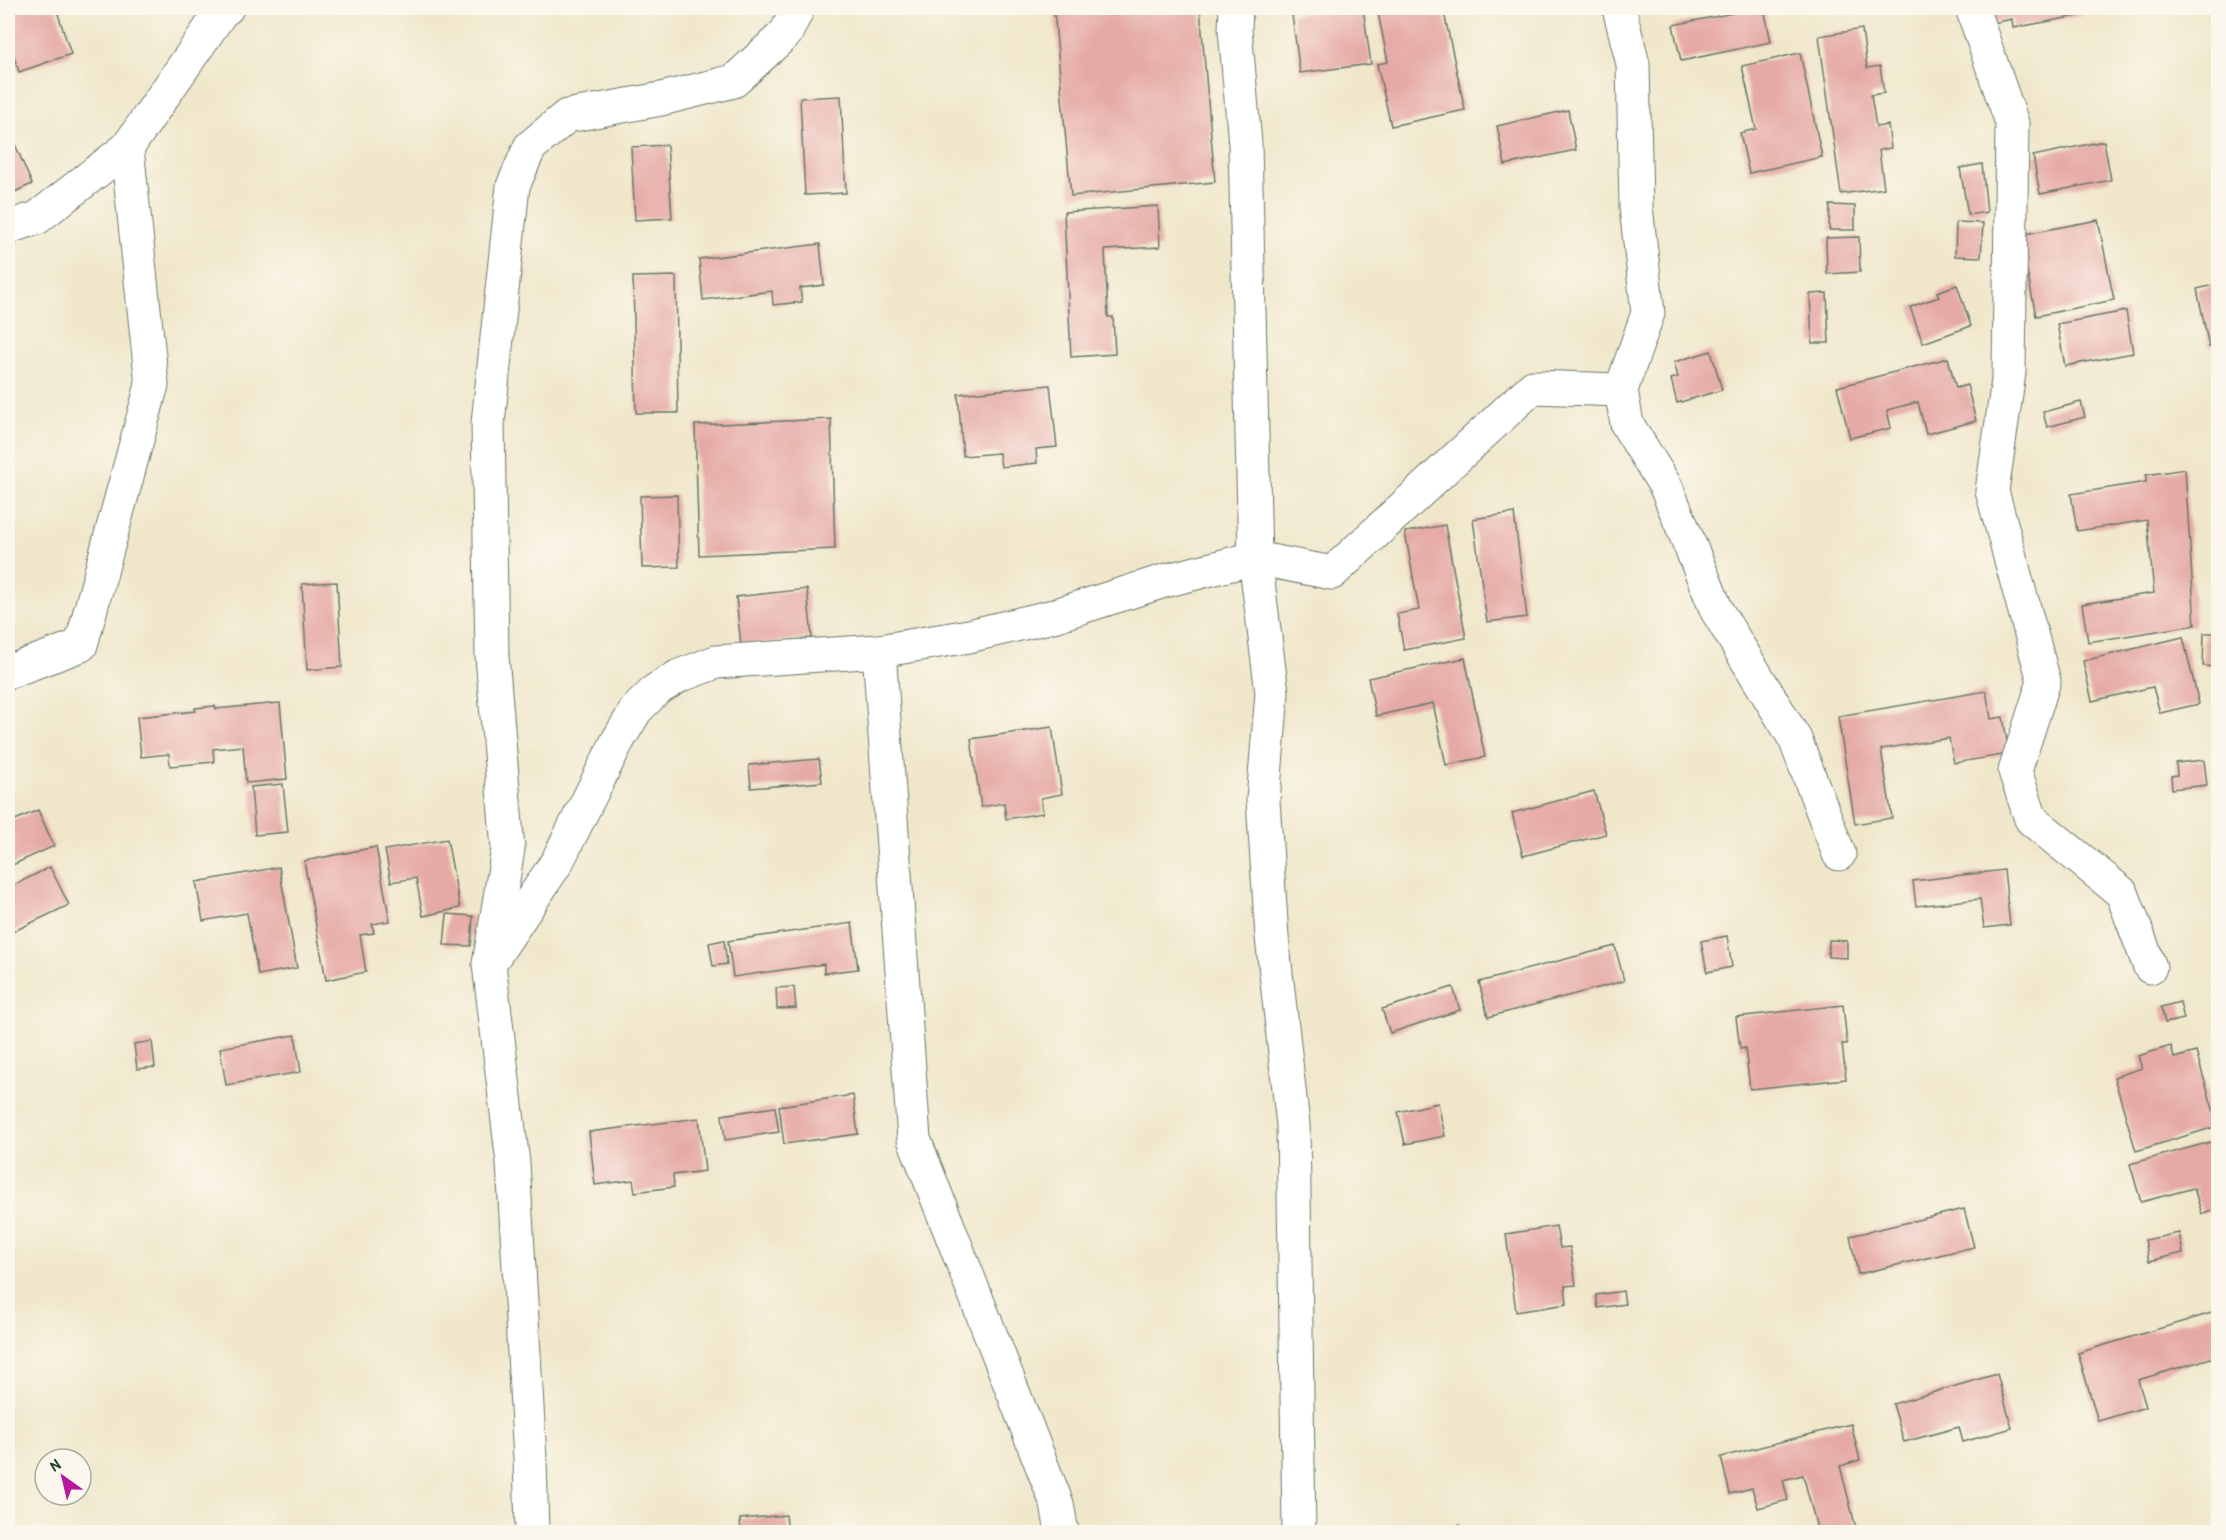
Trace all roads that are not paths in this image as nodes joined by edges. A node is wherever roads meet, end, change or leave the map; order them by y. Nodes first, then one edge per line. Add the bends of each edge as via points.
1 (227, 8) edge
2 (798, 8) edge
3 (1236, 8) edge
4 (1619, 8) edge
5 (1972, 8) edge
6 (127, 148) junction
7 (8, 227) edge
8 (1621, 390) junction
9 (1255, 558) junction
10 (879, 651) junction
11 (8, 672) edge
12 (1839, 854) dead end
13 (489, 964) junction
14 (2150, 967) dead end
15 (532, 1533) edge
16 (1062, 1533) edge
17 (1299, 1533) edge

1 - 6 street
2 - 13 street via 786,33 734,81 567,116 530,147 513,186 488,423 492,656 508,849
3 - 9 street via 1245,144
4 - 8 street via 1633,64 1635,207 1648,313
5 - 14 street via 2012,123 2009,373 1992,491 2044,681 2015,771 2031,819 2122,893
6 - 7 street via 37,218
6 - 11 street via 152,385 81,645
8 - 9 street via 1533,387 1332,573
8 - 12 street via 1627,424 1666,487 1717,611 1795,739
9 - 10 street via 1164,581 1053,616 969,636
9 - 17 street via 1272,693 1264,823 1293,1125
10 - 13 street via 716,662 656,690 636,710 557,862
10 - 16 street via 914,1139 1057,1503
13 - 15 street via 513,1163

